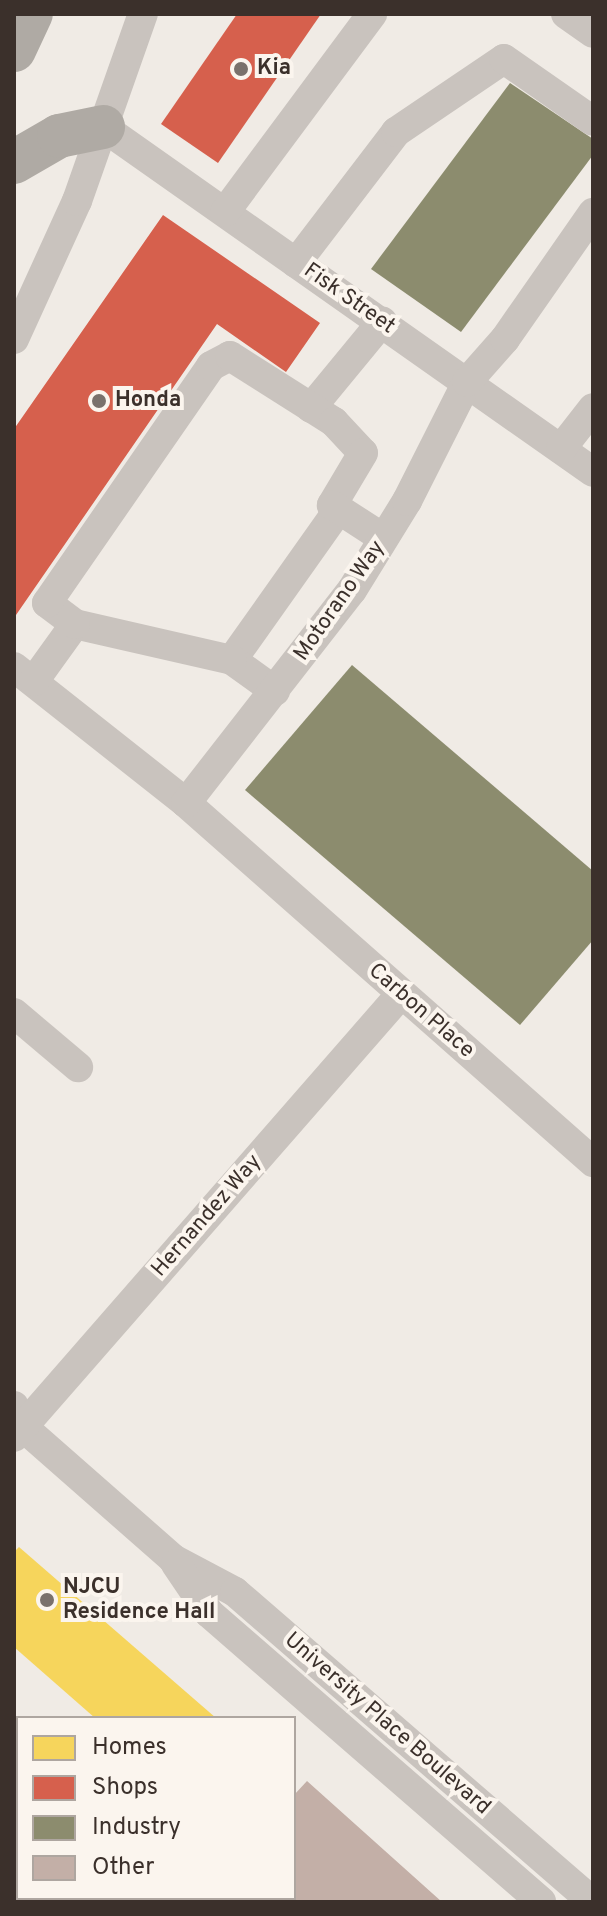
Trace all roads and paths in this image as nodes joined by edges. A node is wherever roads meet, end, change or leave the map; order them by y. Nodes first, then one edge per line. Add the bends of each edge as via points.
1 (31, 14) edge
2 (143, 14) edge
3 (372, 14) edge
4 (566, 14) edge
5 (593, 33) edge
6 (14, 50) edge
7 (593, 121) edge
8 (103, 127) junction
9 (14, 162) edge
10 (225, 212) junction
11 (593, 213) edge
12 (296, 263) junction
13 (382, 322) junction
14 (14, 339) edge
15 (467, 382) junction
16 (311, 408) junction
17 (593, 408) edge
18 (561, 449) junction
19 (593, 472) edge
20 (339, 509) junction
21 (383, 538) junction
22 (75, 624) junction
23 (232, 660) junction
24 (24, 674) edge
25 (275, 691) junction
26 (186, 803) junction
27 (401, 994) junction
28 (14, 1013) edge
29 (78, 1067) dead end
30 (593, 1162) edge
31 (16, 1424) edge
32 (173, 1559) junction
33 (541, 1902) edge
34 (593, 1902) edge

1 - 6 highway
2 - 8 street
3 - 10 street
4 - 5 street
7 - 12 street via 504,59 396,132
8 - 9 highway via 59,136
8 - 10 street, Fisk Street
8 - 14 street via 77,201
10 - 12 street, Fisk Street
11 - 15 street, Motorano Way via 505,339
12 - 13 street, Fisk Street
13 - 15 street, Fisk Street
13 - 16 street
15 - 18 street, Fisk Street
15 - 21 street, Motorano Way
16 - 20 street via 334,422 363,453 332,505
16 - 22 street via 230,356 211,366 47,603
17 - 18 street
18 - 19 street, Fisk Street
20 - 21 street
20 - 23 street
21 - 25 street, Motorano Way via 352,590
22 - 23 street
22 - 24 street
23 - 25 street
24 - 26 street
25 - 26 street, Motorano Way
26 - 27 street, Carbon Place
27 - 30 street, Carbon Place
27 - 31 street, Hernandez Way
28 - 29 street
31 - 32 street, University Place Boulevard
32 - 33 street, University Place Boulevard via 209,1613
32 - 34 street, University Place Boulevard via 235,1592

